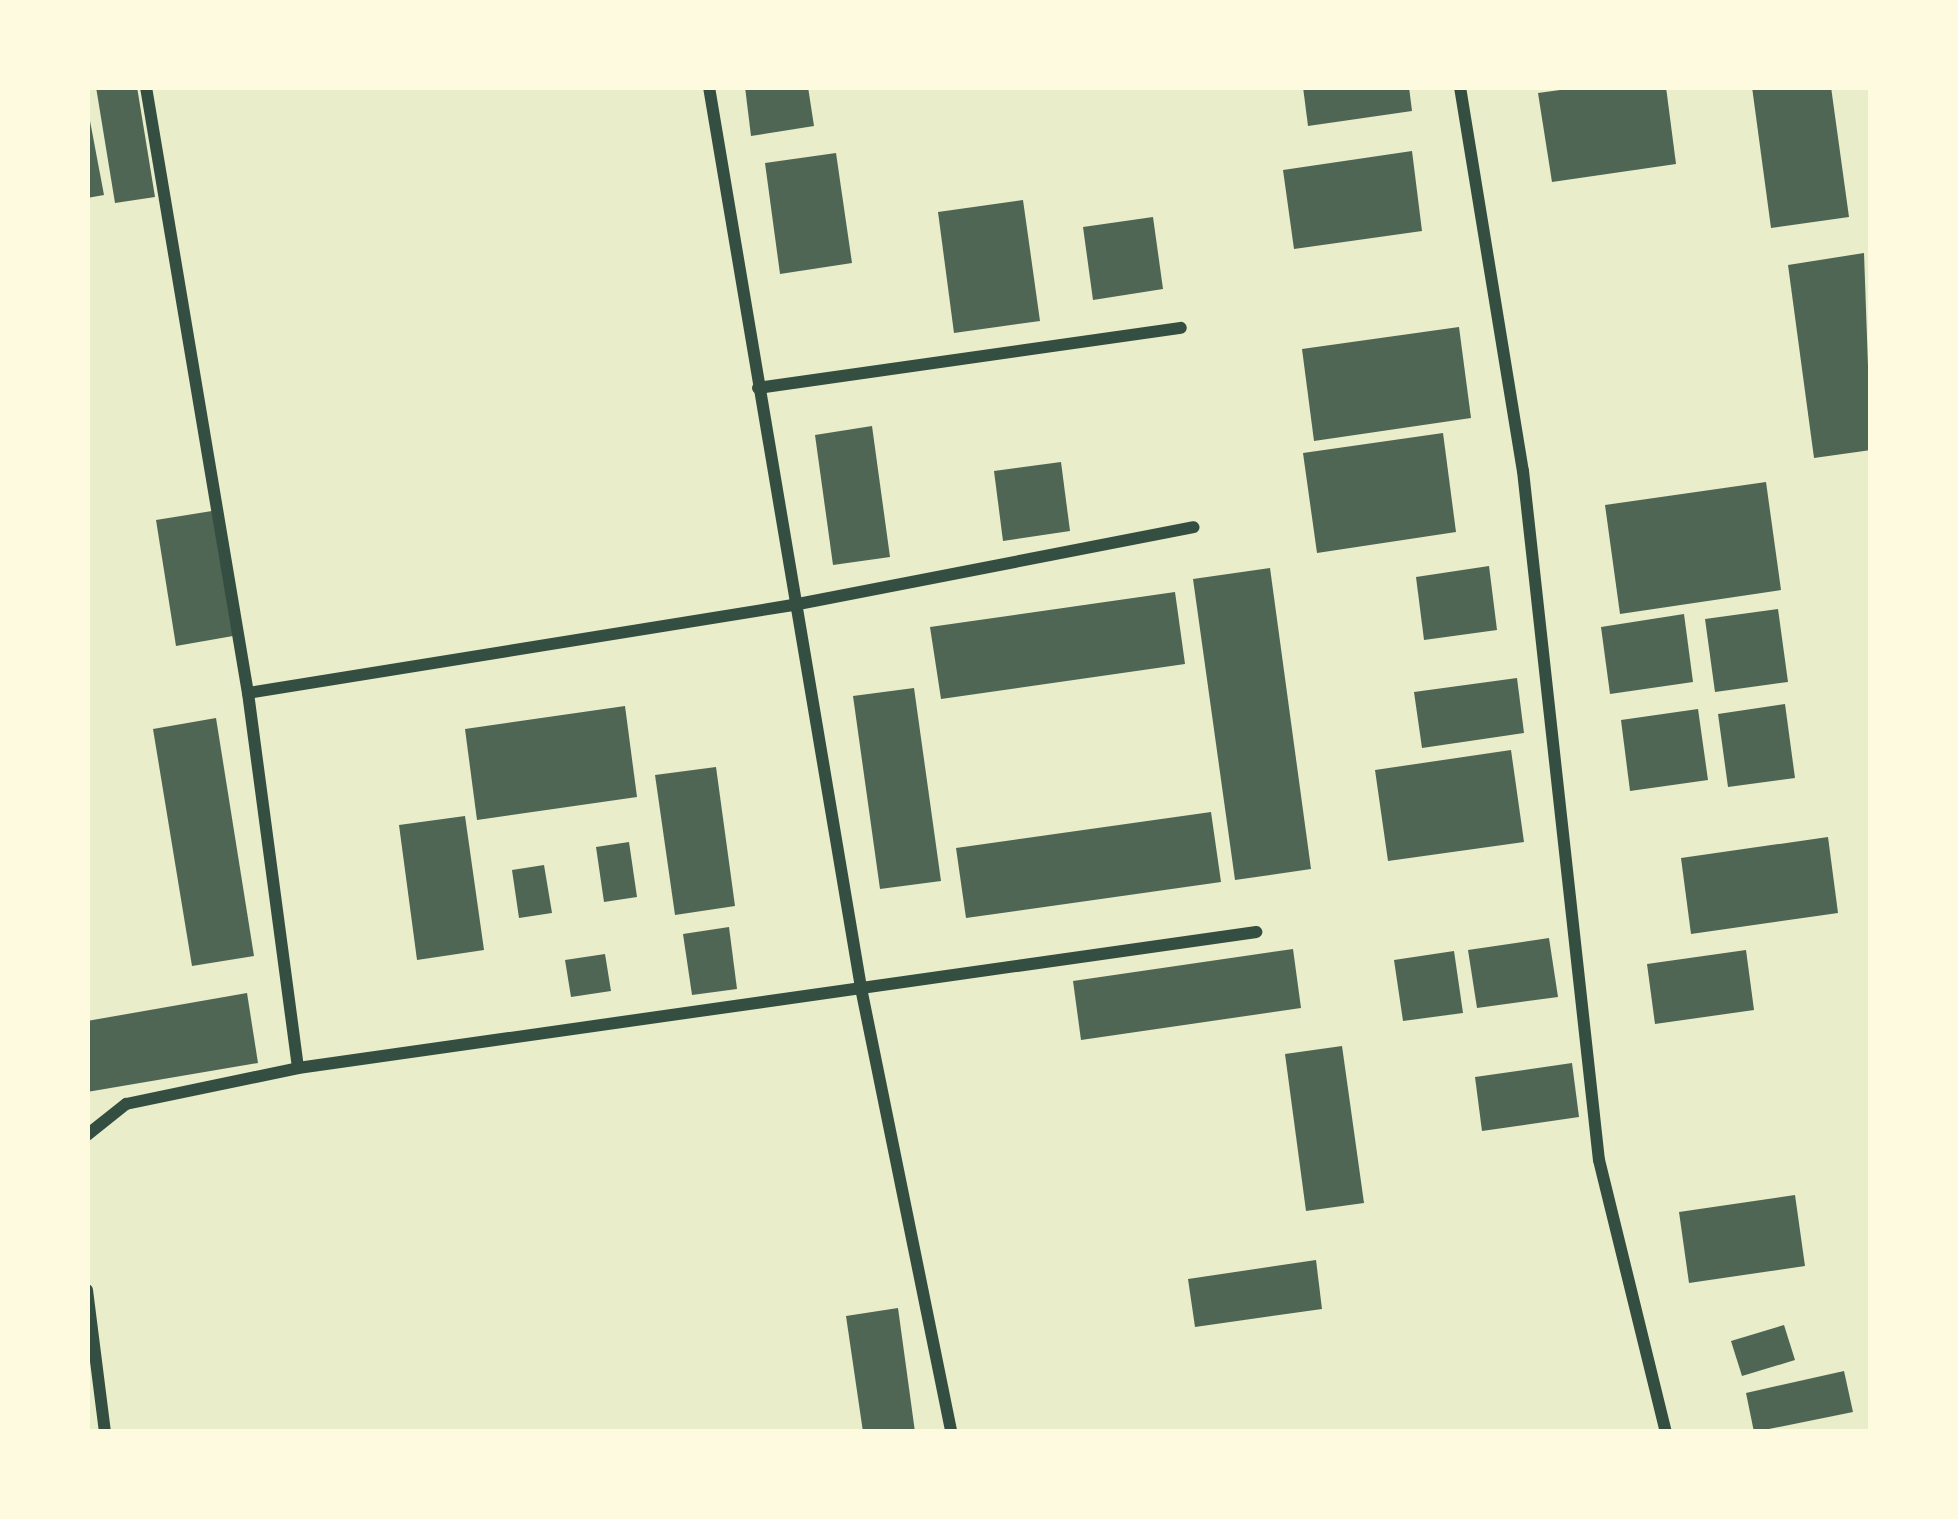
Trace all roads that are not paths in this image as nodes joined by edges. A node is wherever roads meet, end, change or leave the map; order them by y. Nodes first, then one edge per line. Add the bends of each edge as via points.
1 (146, 87) edge
2 (709, 87) edge
3 (1460, 87) edge
4 (1180, 328) dead end
5 (758, 388) junction
6 (1193, 527) dead end
7 (793, 605) junction
8 (248, 694) junction
9 (1256, 932) dead end
10 (861, 988) junction
11 (298, 1068) junction
12 (87, 1135) edge
13 (87, 1290) edge
14 (105, 1432) edge
15 (951, 1432) edge
16 (1666, 1432) edge

1 - 8 street
2 - 5 street
3 - 16 street via 1523,471 1599,1160
4 - 5 street
5 - 7 street
6 - 7 street
7 - 8 street
7 - 10 street
8 - 11 street
9 - 10 street
10 - 11 street
10 - 15 street
11 - 12 street via 126,1104
13 - 14 street

